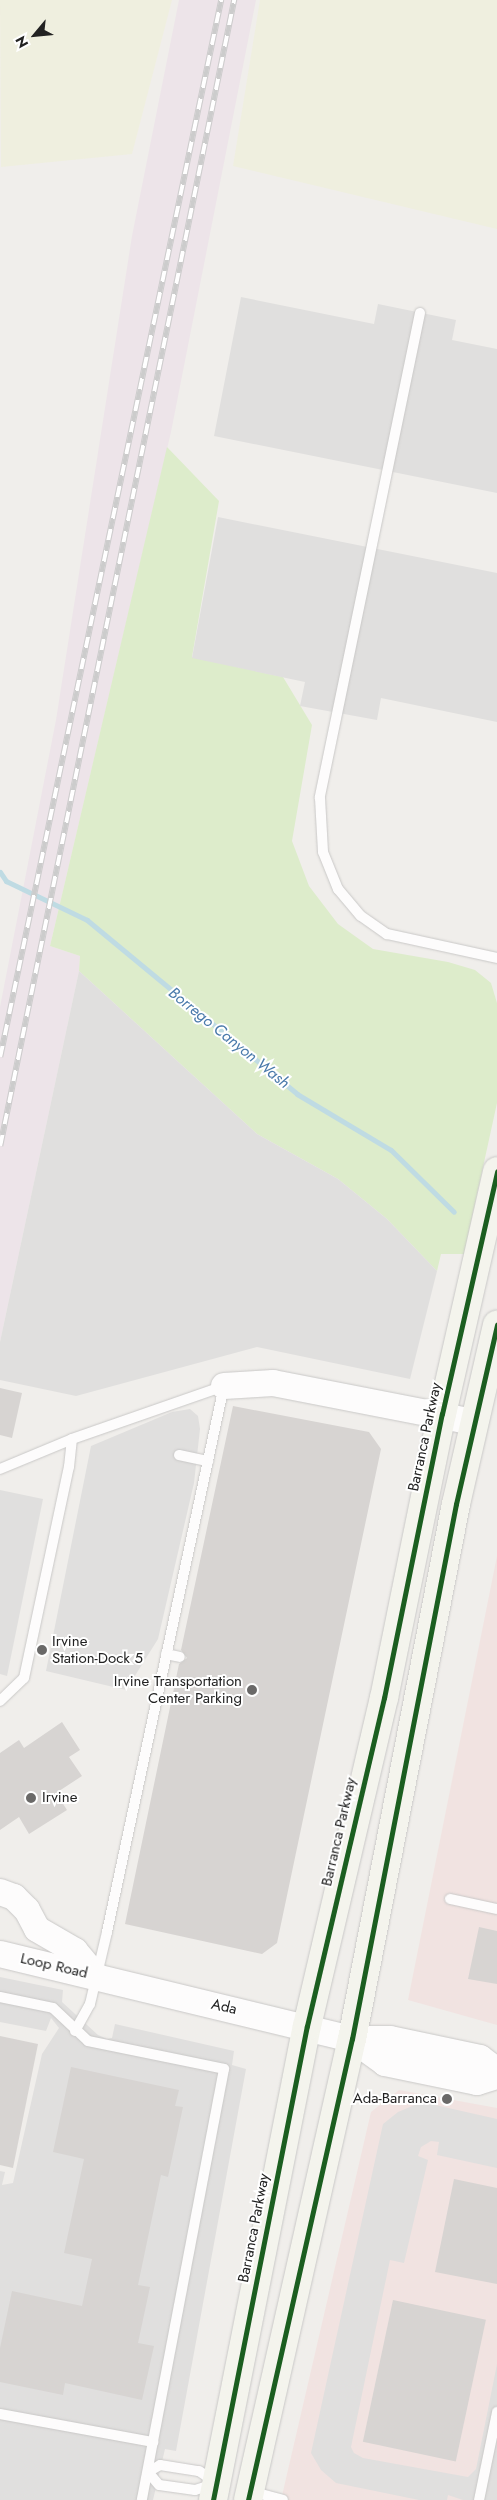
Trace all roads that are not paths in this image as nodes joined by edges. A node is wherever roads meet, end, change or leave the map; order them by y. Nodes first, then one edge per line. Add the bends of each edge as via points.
1 (420, 313) dead end
2 (497, 958) edge
3 (497, 1172) edge
4 (497, 1325) edge
5 (224, 1386) junction
6 (442, 1414) junction
7 (473, 1422) junction
8 (72, 1440) junction
9 (179, 1455) dead end
10 (208, 1461) junction
11 (0, 1469) edge
12 (166, 1654) junction
13 (180, 1657) dead end
14 (0, 1701) edge
15 (0, 1892) edge
16 (450, 1899) dead end
17 (497, 1909) edge
18 (0, 1954) edge
19 (96, 1976) junction
20 (0, 1997) edge
21 (307, 2026) junction
22 (75, 2030) junction
23 (352, 2039) junction
24 (497, 2071) edge
25 (497, 2076) edge
26 (497, 2412) edge
27 (0, 2414) edge
28 (153, 2442) junction
29 (148, 2472) junction
30 (215, 2492) edge
31 (249, 2495) edge
32 (142, 2500) edge
33 (283, 2500) edge
34 (479, 2500) edge

1 - 2 lane via 320,798 323,852 338,889 361,916 387,934
3 - 6 main road, Barranca Parkway
4 - 7 main road
5 - 6 street via 273,1383
5 - 8 lane
5 - 10 lane
6 - 7 street
6 - 21 main road, Barranca Parkway via 384,1698
7 - 23 main road
8 - 11 lane
8 - 14 lane via 24,1678
9 - 10 lane
10 - 12 lane
12 - 13 lane
12 - 19 lane
15 - 19 street, Loop Road via 14,1897 37,1929 75,1951
16 - 17 lane
18 - 19 street, Loop Road
19 - 21 street, Ada
19 - 22 lane via 90,2004
20 - 22 lane via 53,2008
21 - 23 street, Ada
21 - 30 main road, Barranca Parkway
22 - 28 lane via 88,2041 224,2069
23 - 24 street, Ada via 390,2039 480,2058
23 - 25 street, Ada via 385,2063 477,2082
23 - 31 main road
26 - 34 lane
27 - 28 lane
28 - 29 lane
29 - 30 lane via 159,2485
29 - 30 lane via 160,2465 199,2471
29 - 32 lane
30 - 31 main road
31 - 33 lane

